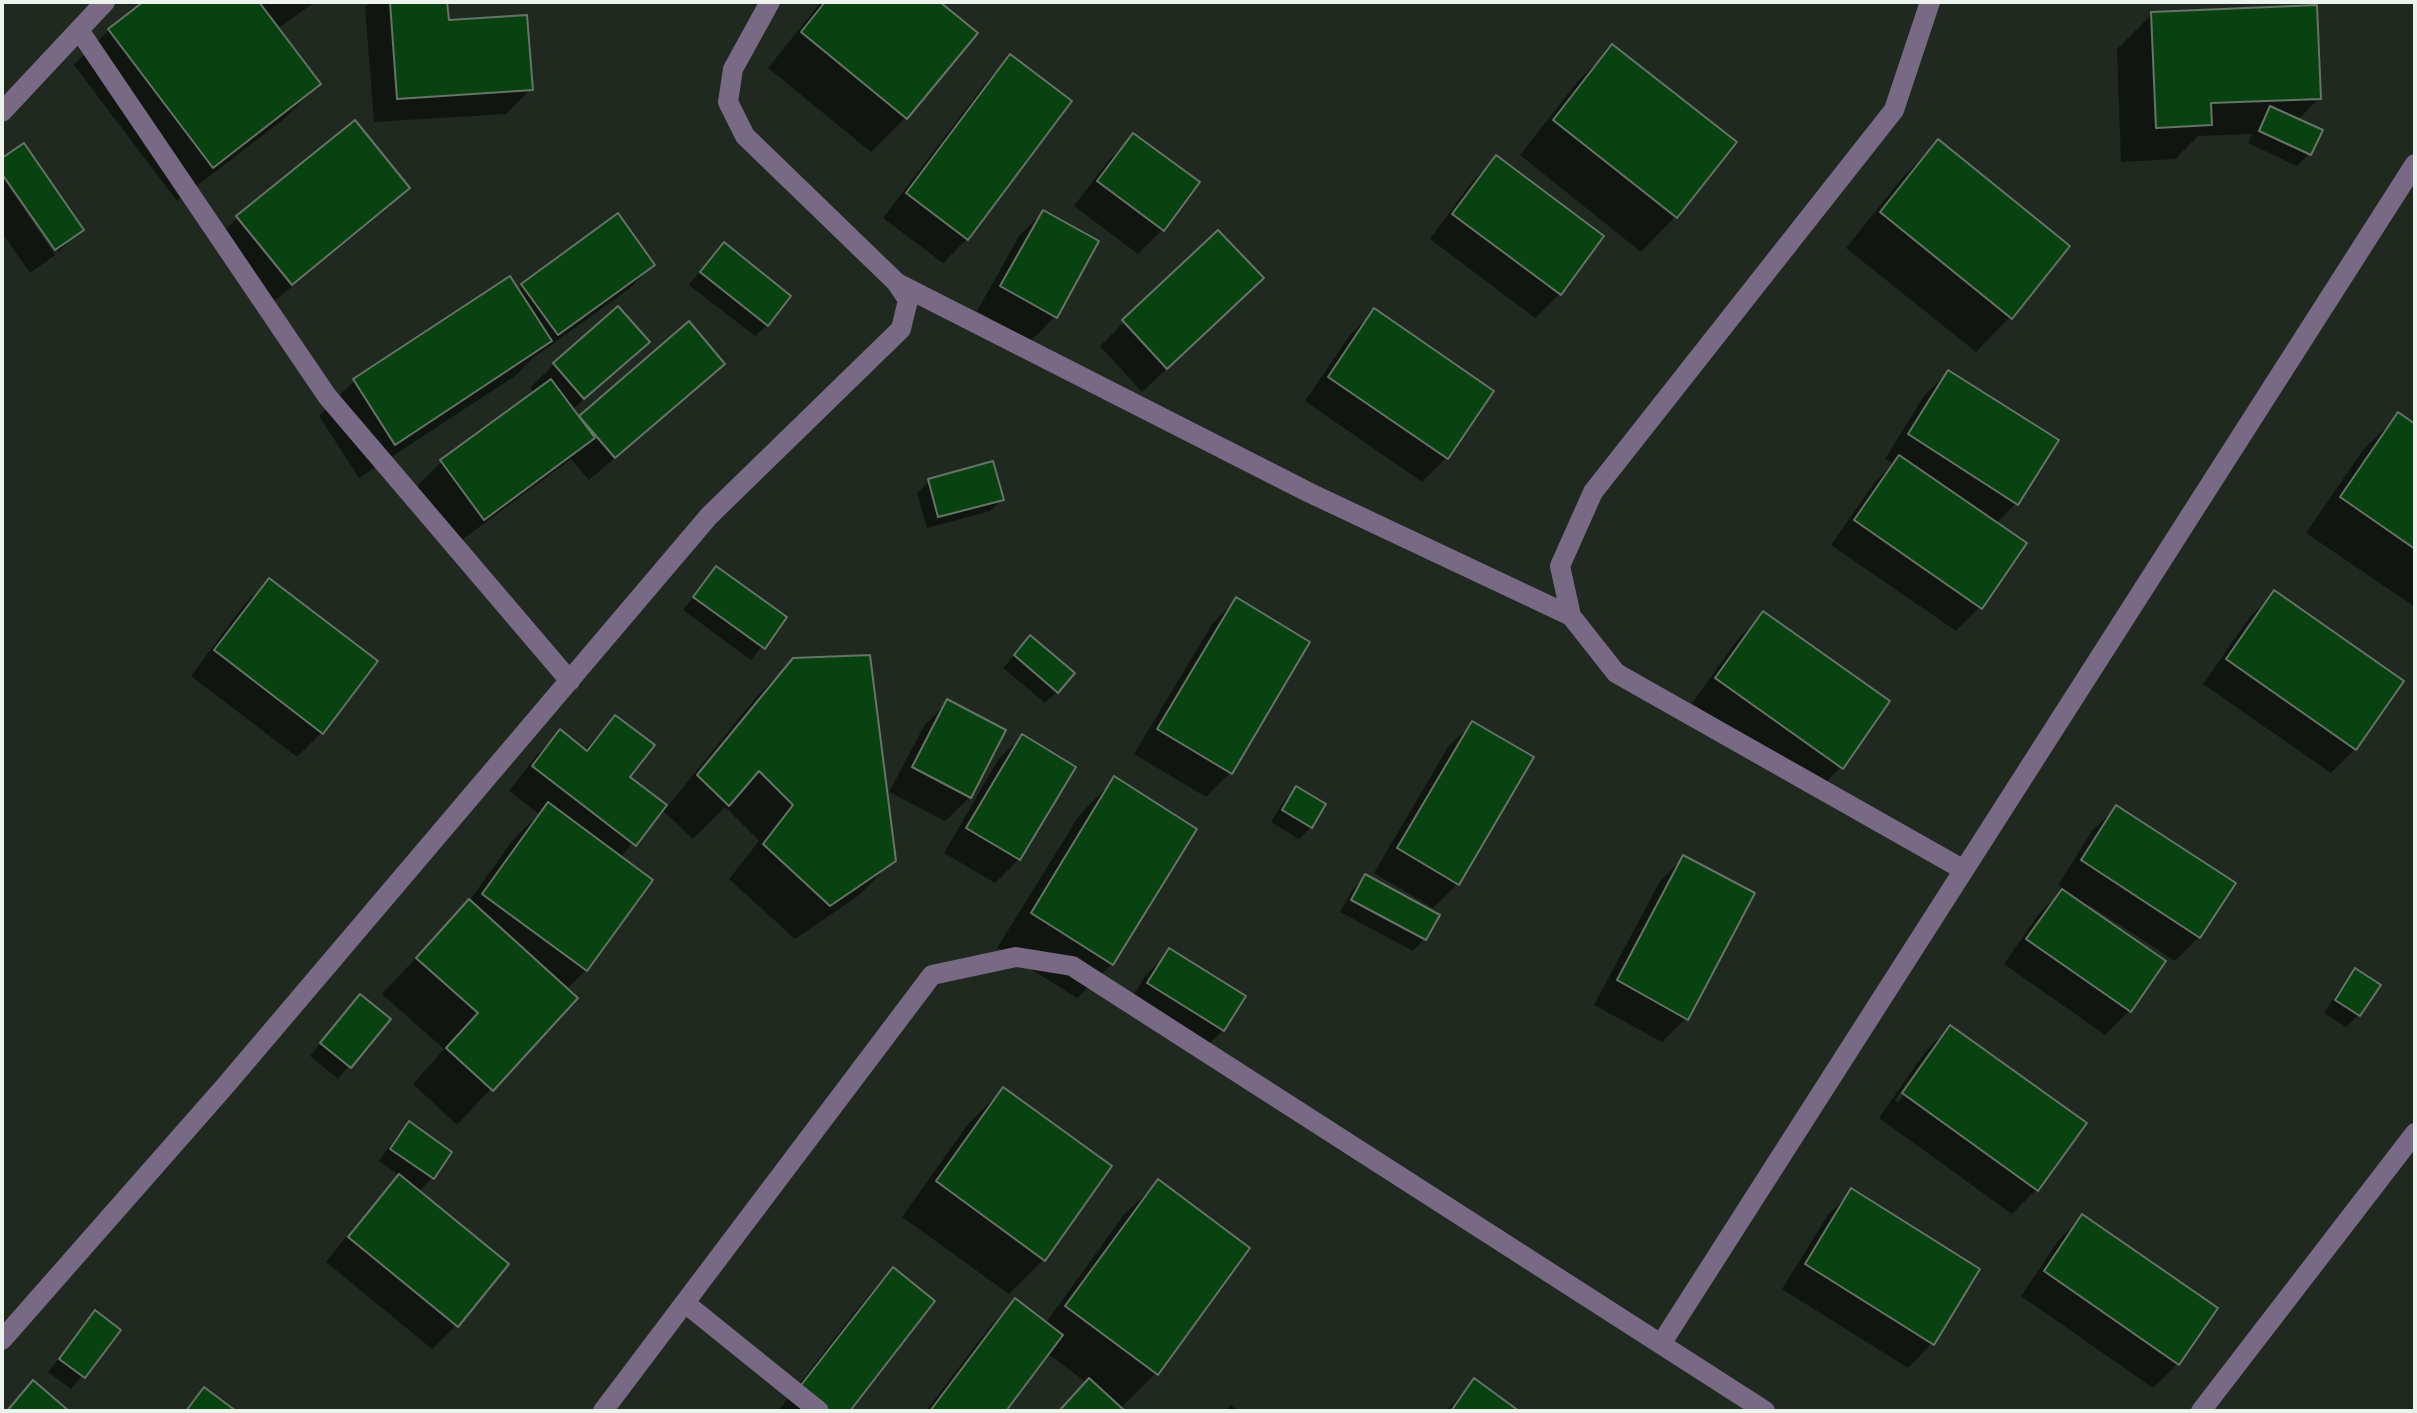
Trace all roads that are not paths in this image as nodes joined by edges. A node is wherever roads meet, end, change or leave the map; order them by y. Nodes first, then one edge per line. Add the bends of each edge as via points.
1 (105, 2) edge
2 (770, 2) edge
3 (1930, 2) edge
4 (79, 30) junction
5 (2, 112) edge
6 (2415, 164) edge
7 (896, 282) junction
8 (1571, 616) junction
9 (570, 681) junction
10 (1964, 870) junction
11 (2415, 1133) edge
12 (685, 1303) junction
13 (2, 1340) edge
14 (1661, 1344) junction
15 (603, 1411) edge
16 (819, 1411) edge
17 (1765, 1411) edge
18 (2201, 1411) edge

1 - 4 street
2 - 7 street via 733,69 728,102 745,136
3 - 8 street via 1894,110 1593,492 1560,566
4 - 5 street
4 - 9 street via 327,396
6 - 10 street
7 - 8 street via 1310,493
7 - 9 street via 908,300 901,329 709,516
8 - 10 street via 1616,673
9 - 13 street
10 - 14 street
11 - 18 street
12 - 14 street via 932,975 1016,957 1072,966
12 - 15 street
12 - 16 street
14 - 17 street

